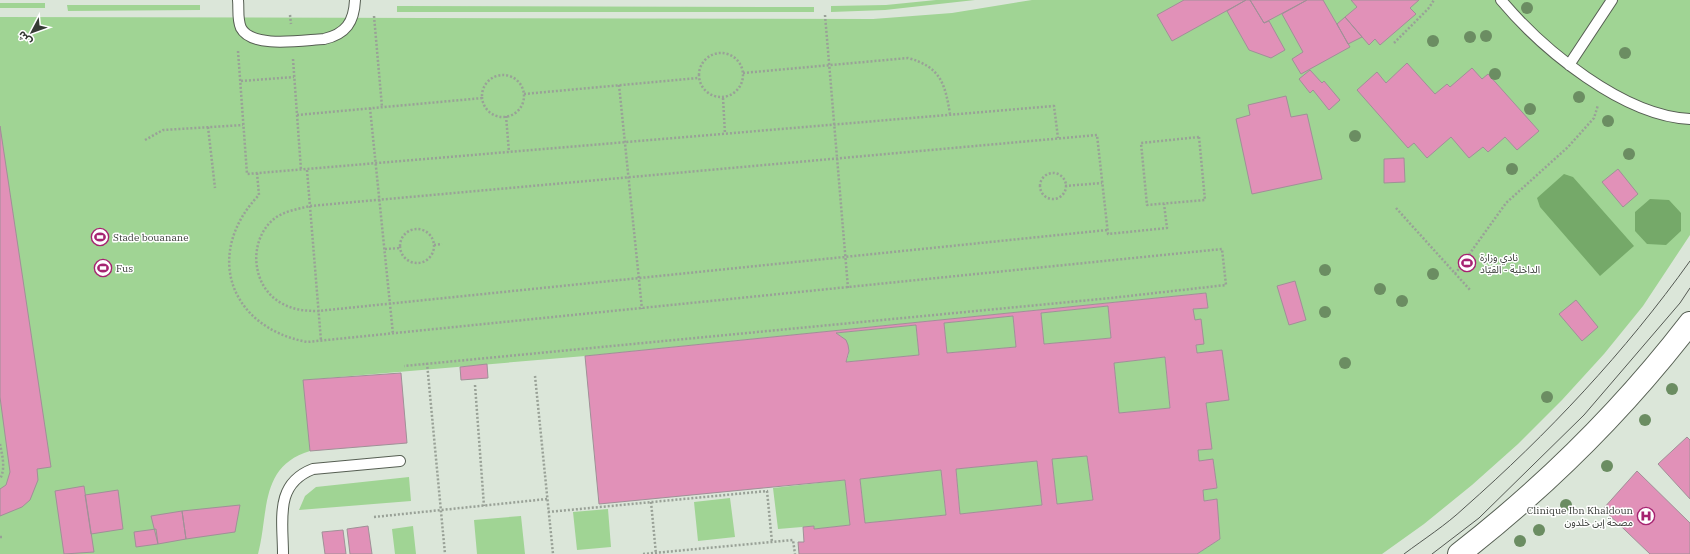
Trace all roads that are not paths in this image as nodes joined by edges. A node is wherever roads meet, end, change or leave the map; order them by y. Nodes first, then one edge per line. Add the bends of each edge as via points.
1 (238, 0) edge
2 (355, 0) edge
3 (1501, 0) edge
4 (1612, 0) edge
5 (1569, 65) junction
6 (1690, 119) edge
7 (1690, 323) edge
8 (400, 461) dead end
9 (282, 554) edge
10 (1459, 554) edge

1 - 2 lane via 239,22 247,35 260,41 324,39 341,32 354,16
3 - 5 lane via 1544,45
4 - 5 lane
5 - 6 lane via 1601,87 1652,113
7 - 10 main road via 1654,368 1576,453
8 - 9 lane via 303,472 295,479 284,497

